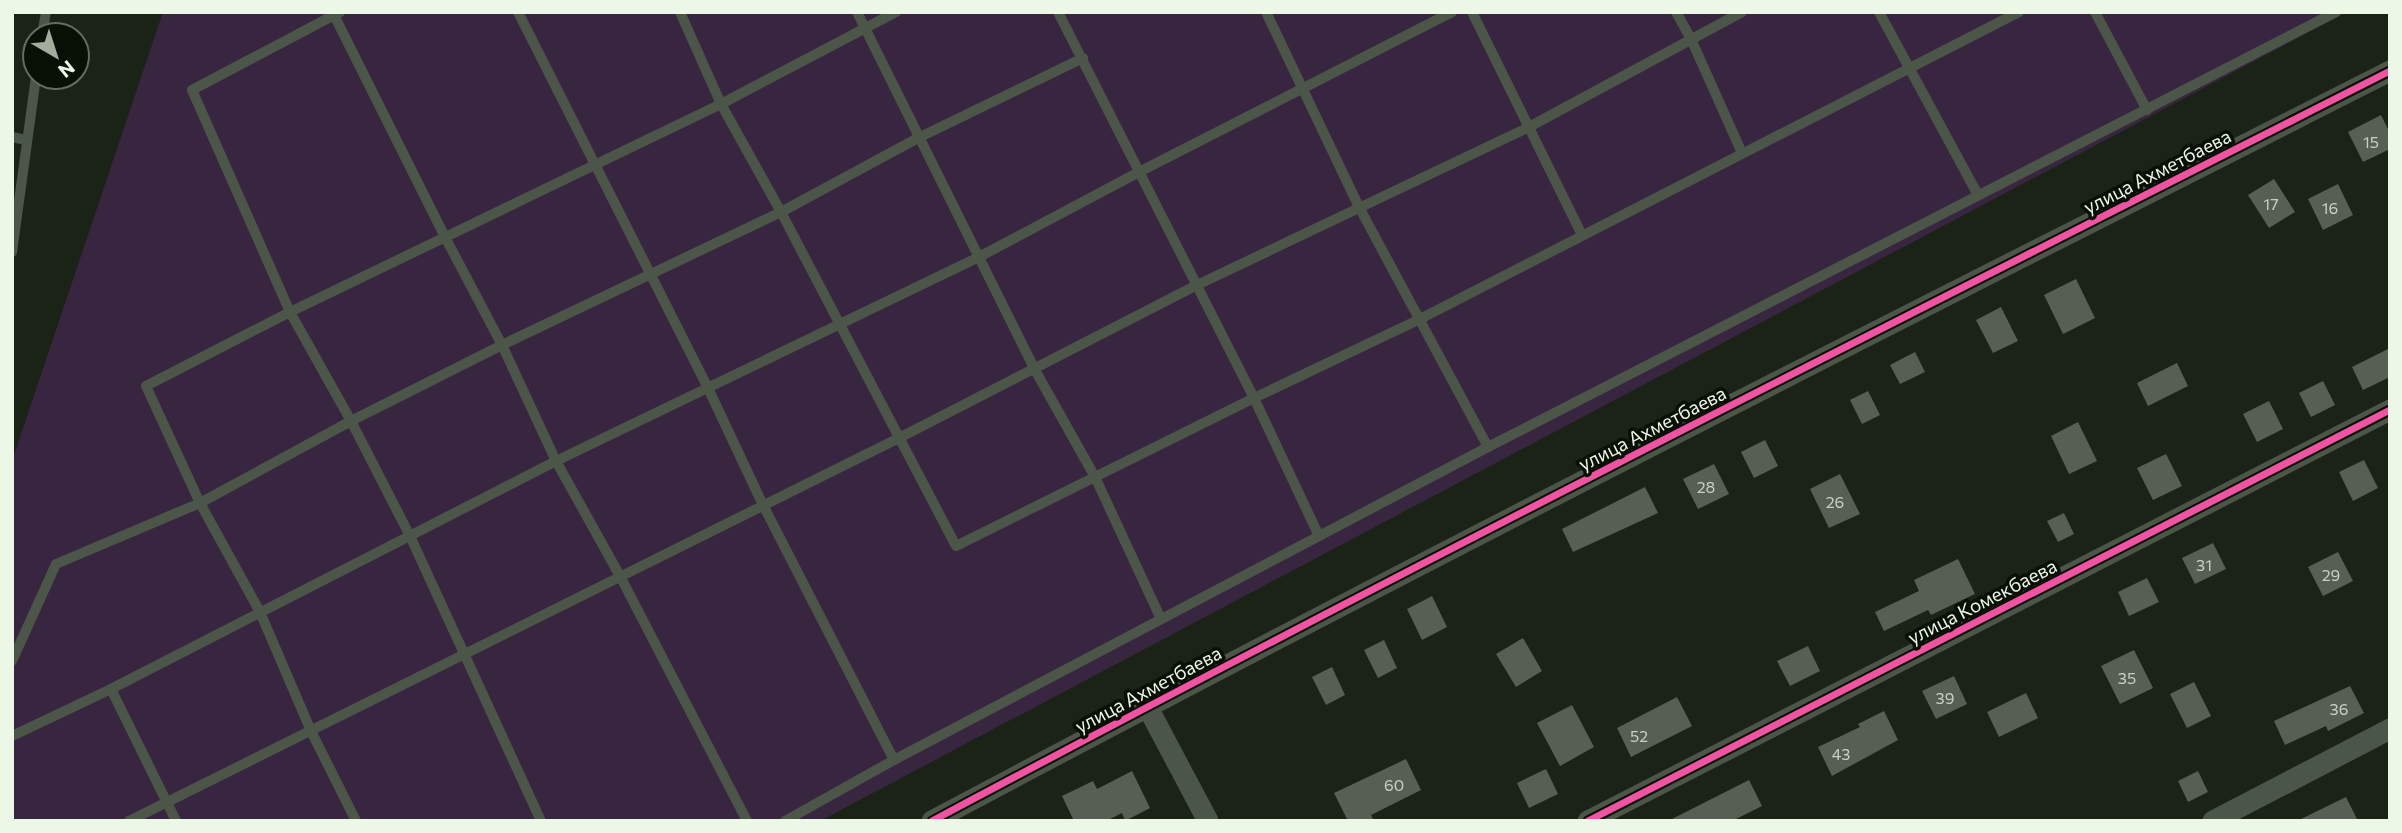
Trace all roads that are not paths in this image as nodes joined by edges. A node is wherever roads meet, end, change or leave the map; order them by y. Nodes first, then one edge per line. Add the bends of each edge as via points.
1 (518, 12) edge
2 (680, 12) edge
3 (857, 12) edge
4 (896, 12) edge
5 (1058, 12) edge
6 (1266, 12) edge
7 (1452, 12) edge
8 (1472, 12) edge
9 (1676, 12) edge
10 (1742, 12) edge
11 (1879, 12) edge
12 (2019, 12) edge
13 (2095, 12) edge
14 (2336, 12) edge
15 (337, 14) edge
16 (866, 28) junction
17 (1691, 39) junction
18 (1083, 58) junction
19 (1908, 68) junction
20 (2390, 71) edge
21 (1303, 88) junction
22 (34, 91) edge
23 (721, 104) junction
24 (2147, 110) junction
25 (1529, 127) junction
26 (12, 137) edge
27 (918, 138) junction
28 (26, 139) junction
29 (1742, 153) junction
30 (594, 163) junction
31 (1139, 172) junction
32 (1978, 195) junction
33 (1359, 207) junction
34 (781, 212) junction
35 (1582, 235) junction
36 (444, 237) junction
37 (12, 252) edge
38 (979, 257) junction
39 (650, 274) junction
40 (1195, 286) junction
41 (290, 312) junction
42 (1418, 320) junction
43 (840, 323) junction
44 (502, 345) junction
45 (1035, 370) junction
46 (708, 388) junction
47 (1254, 398) junction
48 (2390, 410) edge
49 (351, 421) junction
50 (899, 438) junction
51 (1488, 447) junction
52 (556, 461) junction
53 (1095, 477) junction
54 (200, 503) junction
55 (763, 505) junction
56 (410, 536) junction
57 (1319, 536) junction
58 (620, 576) junction
59 (260, 612) junction
60 (1161, 619) junction
61 (462, 653) junction
62 (12, 661) edge
63 (111, 689) junction
64 (1147, 706) junction
65 (2390, 729) edge
66 (311, 731) junction
67 (12, 737) edge
68 (894, 760) junction
69 (167, 802) junction
70 (129, 821) edge
71 (176, 821) edge
72 (356, 821) edge
73 (541, 821) edge
74 (747, 821) edge
75 (785, 821) edge
76 (932, 821) edge
77 (1208, 821) edge
78 (1588, 821) edge
79 (2213, 821) edge

1 - 30 lane
2 - 23 lane
3 - 16 lane
4 - 16 lane
5 - 18 lane
6 - 21 lane
7 - 21 lane
8 - 25 lane
9 - 17 lane
10 - 17 lane
11 - 19 lane
12 - 19 lane
13 - 24 lane
14 - 24 lane
15 - 36 lane
15 - 41 lane via 192,90
16 - 23 lane
16 - 27 lane
17 - 25 lane
17 - 29 lane
18 - 27 lane
18 - 31 lane
19 - 29 lane
19 - 32 lane
20 - 64 street, улица Ахметбаева
21 - 31 lane
21 - 33 lane
22 - 28 lane
23 - 30 lane
23 - 34 lane
24 - 32 lane
25 - 33 lane
25 - 35 lane
26 - 28 lane
27 - 34 lane
27 - 38 lane
28 - 37 lane
29 - 35 lane
30 - 36 lane
30 - 39 lane
31 - 38 lane
31 - 40 lane
32 - 51 lane
33 - 40 lane
33 - 42 lane
34 - 39 lane
34 - 43 lane
35 - 42 lane
36 - 41 lane
36 - 44 lane
38 - 43 lane
38 - 45 lane
39 - 44 lane
39 - 46 lane
40 - 45 lane
40 - 47 lane
41 - 49 lane
41 - 54 lane via 146,386
42 - 47 lane
42 - 51 lane
43 - 46 lane
43 - 50 lane
44 - 49 lane
44 - 52 lane
45 - 50 lane
45 - 53 lane
46 - 52 lane
46 - 55 lane
47 - 53 lane
47 - 57 lane
48 - 78 street, улица Комекбаева
49 - 54 lane
49 - 56 lane
50 - 53 lane via 956,546
50 - 55 lane
51 - 57 lane
52 - 56 lane
52 - 58 lane
53 - 60 lane
54 - 59 lane
54 - 62 lane via 56,564
55 - 58 lane
55 - 68 lane
56 - 59 lane
56 - 61 lane
57 - 60 lane
58 - 61 lane
58 - 74 lane
59 - 63 lane
59 - 66 lane
60 - 68 lane
61 - 66 lane
61 - 73 lane
63 - 67 lane
63 - 69 lane
64 - 76 street, улица Ахметбаева
64 - 77 street
65 - 79 street
66 - 69 lane
66 - 72 lane
68 - 75 lane
69 - 70 lane
69 - 71 lane

